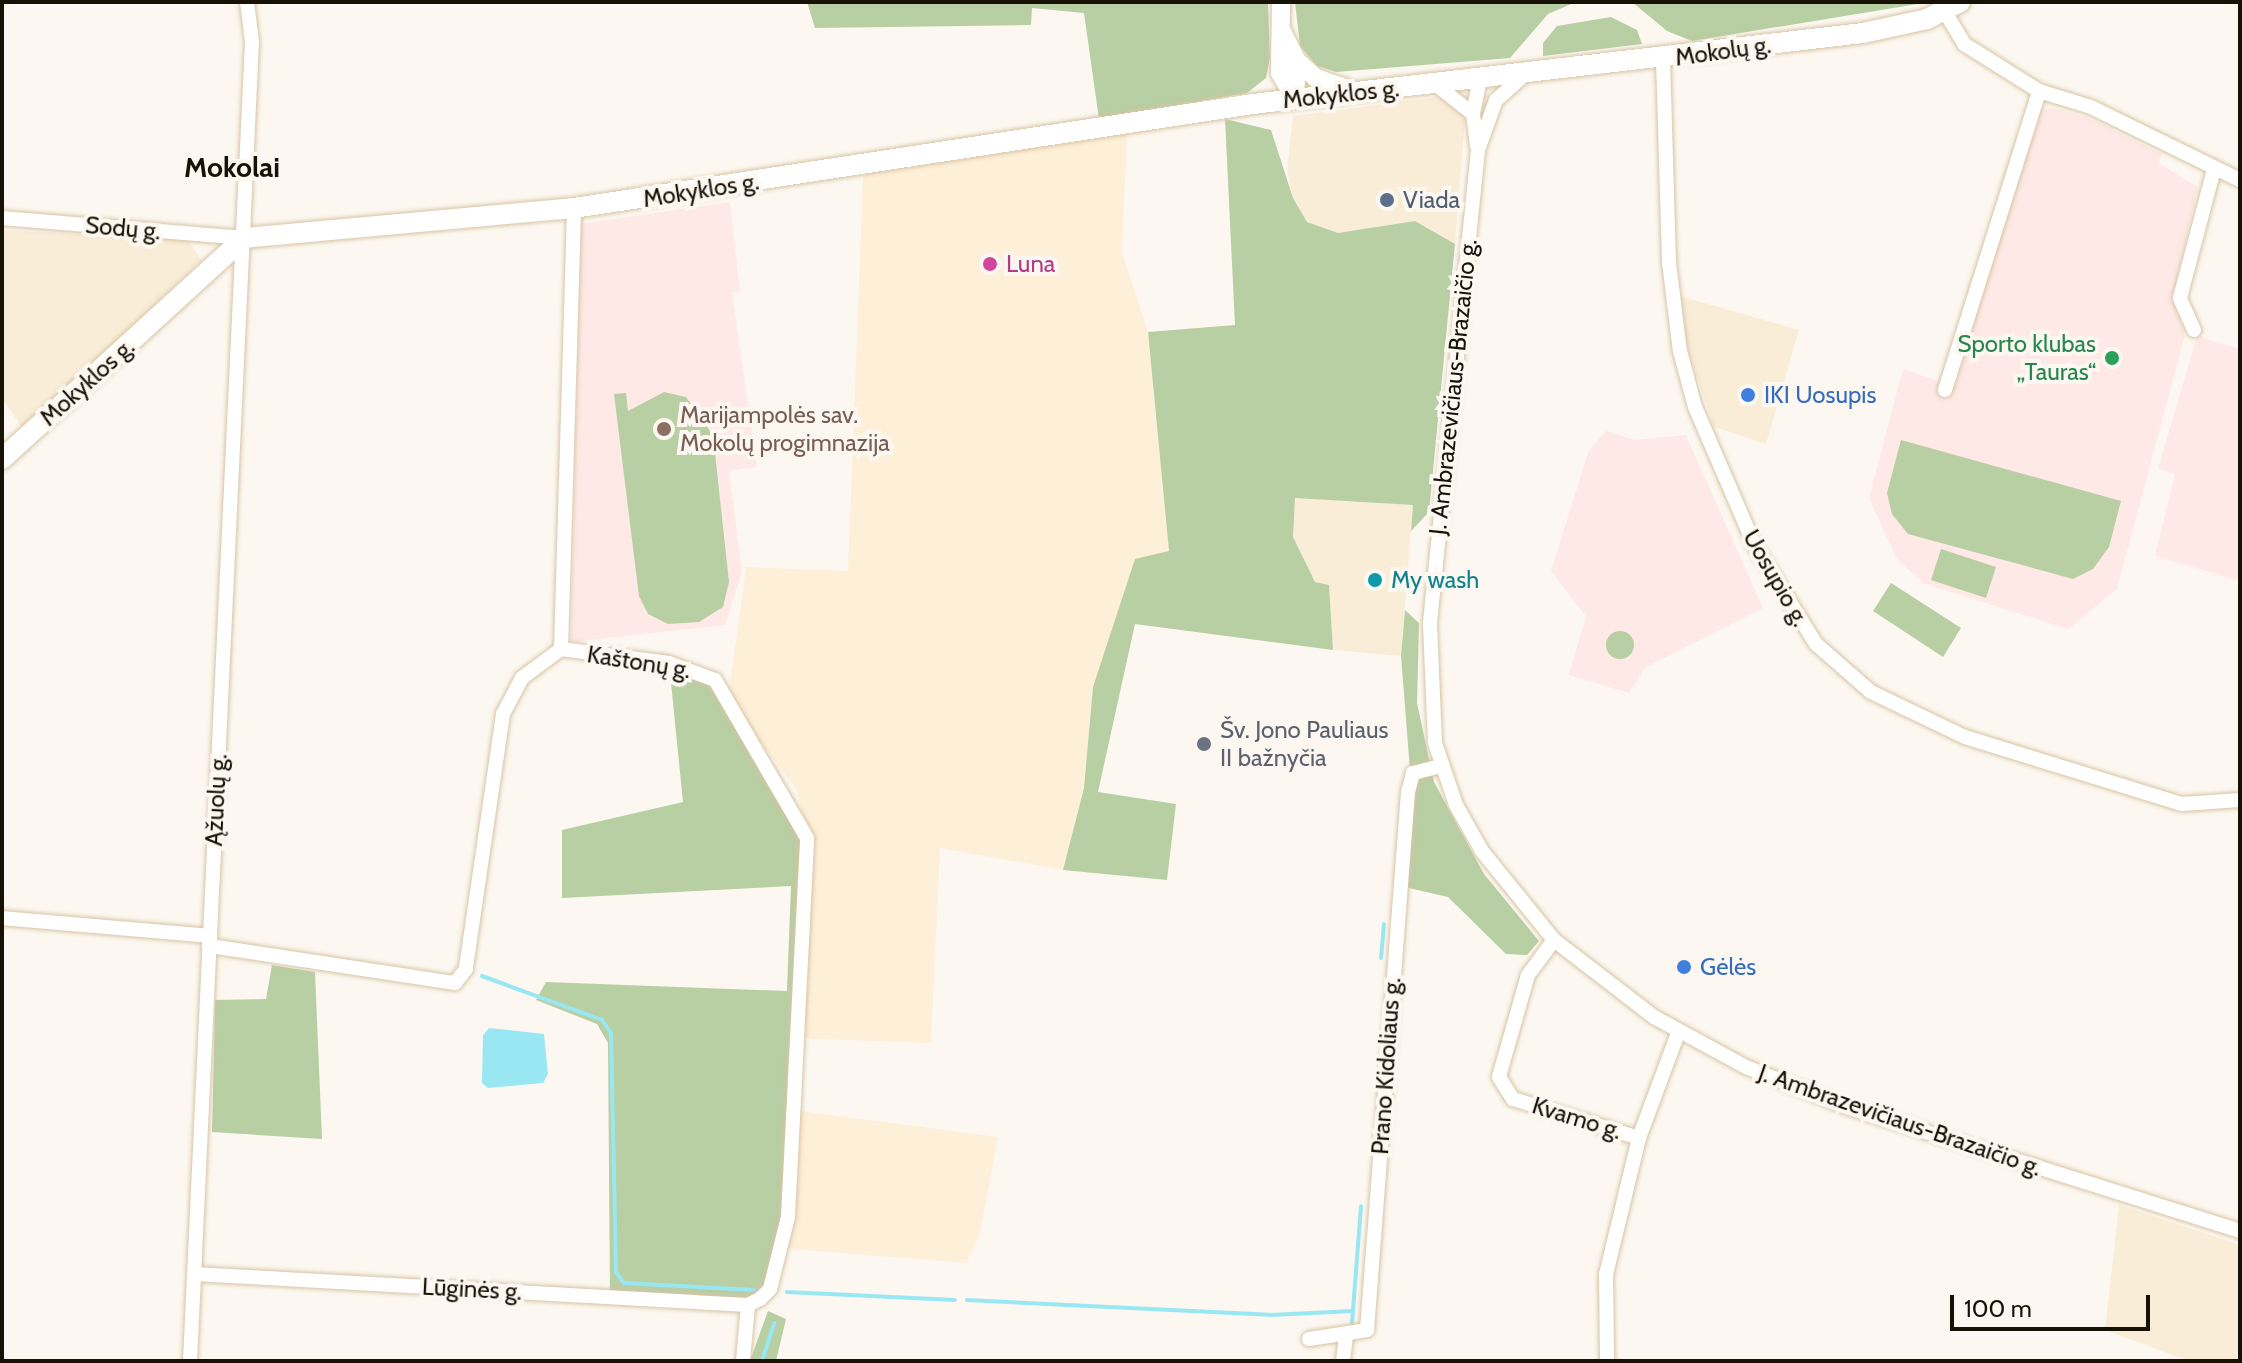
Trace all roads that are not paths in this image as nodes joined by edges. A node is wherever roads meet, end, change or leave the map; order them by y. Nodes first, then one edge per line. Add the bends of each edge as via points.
1 (247, 2) edge
2 (1952, 7) edge
3 (1281, 17) edge
4 (1663, 59) junction
5 (1297, 61) junction
6 (1280, 73) junction
7 (1526, 73) junction
8 (1480, 77) junction
9 (1433, 83) junction
10 (2039, 91) junction
11 (1356, 92) junction
12 (1295, 99) junction
13 (1253, 104) junction
14 (1491, 112) junction
15 (1473, 114) junction
16 (1478, 150) junction
17 (2214, 169) junction
18 (2240, 180) edge
19 (574, 208) junction
20 (2, 218) edge
21 (244, 238) junction
22 (2194, 330) dead end
23 (1945, 390) dead end
24 (2, 459) edge
25 (561, 649) junction
26 (1441, 766) junction
27 (2240, 800) edge
28 (2, 918) edge
29 (1554, 940) junction
30 (209, 941) junction
31 (1678, 1033) junction
32 (1639, 1138) junction
33 (2240, 1231) edge
34 (195, 1274) junction
35 (748, 1305) junction
36 (1346, 1336) junction
37 (1309, 1339) dead end
38 (190, 1361) edge
39 (743, 1361) edge
40 (1343, 1361) edge
41 (1607, 1361) edge

1 - 21 street, Ąžuolų g. via 252,42
2 - 4 main road, Mokolų g. via 1876,31
2 - 10 street via 1964,44
3 - 5 street
3 - 6 street
4 - 7 main road, Mokolų g.
4 - 27 street, Uosupio g. via 1669,262 1680,351 1727,484 1801,625 1829,660 1871,692 1965,737 2182,804
5 - 11 street via 1316,78
5 - 12 street
6 - 12 street
6 - 13 street
7 - 8 main road, Mokolų g.
7 - 14 street, J. Ambrazevičiaus-Brazaičio g. via 1502,91
8 - 9 main road, Mokyklos g.
8 - 14 street
8 - 15 street, J. Ambrazevičiaus-Brazaičio g.
9 - 11 main road, Mokyklos g.
9 - 15 street
10 - 17 street via 2091,107
10 - 23 street
11 - 12 main road, Mokyklos g.
12 - 13 main road, Mokyklos g.
13 - 19 main road, Mokyklos g.
14 - 16 street, J. Ambrazevičiaus-Brazaičio g.
15 - 16 street, J. Ambrazevičiaus-Brazaičio g.
16 - 26 street, J. Ambrazevičiaus-Brazaičio g. via 1430,624 1429,693
17 - 18 street
17 - 22 street via 2180,298
19 - 21 main road, Mokyklos g.
19 - 25 street
20 - 21 street, Sodų g.
21 - 24 main road, Mokyklos g.
21 - 30 street, Ąžuolų g.
25 - 30 street, Kaštonų g. via 522,678 503,714 466,969 455,983
25 - 35 street, Kaštonų g. via 669,663 715,680 807,838 788,1217 770,1289
26 - 29 street, J. Ambrazevičiaus-Brazaičio g. via 1482,851
26 - 36 street, Prano Kidoliaus g. via 1413,773 1408,792 1367,1330
28 - 30 street
29 - 31 street, J. Ambrazevičiaus-Brazaičio g.
29 - 32 street, Kvamo g. via 1528,975 1499,1064 1503,1089 1513,1099
30 - 34 street, Ąžuolų g.
31 - 32 street
31 - 33 street, J. Ambrazevičiaus-Brazaičio g. via 1847,1107
32 - 41 street, Kvamo g. via 1606,1274
34 - 35 street, Lūginės g.
34 - 38 street, Ąžuolų g.
35 - 39 street
36 - 37 street
36 - 40 street

